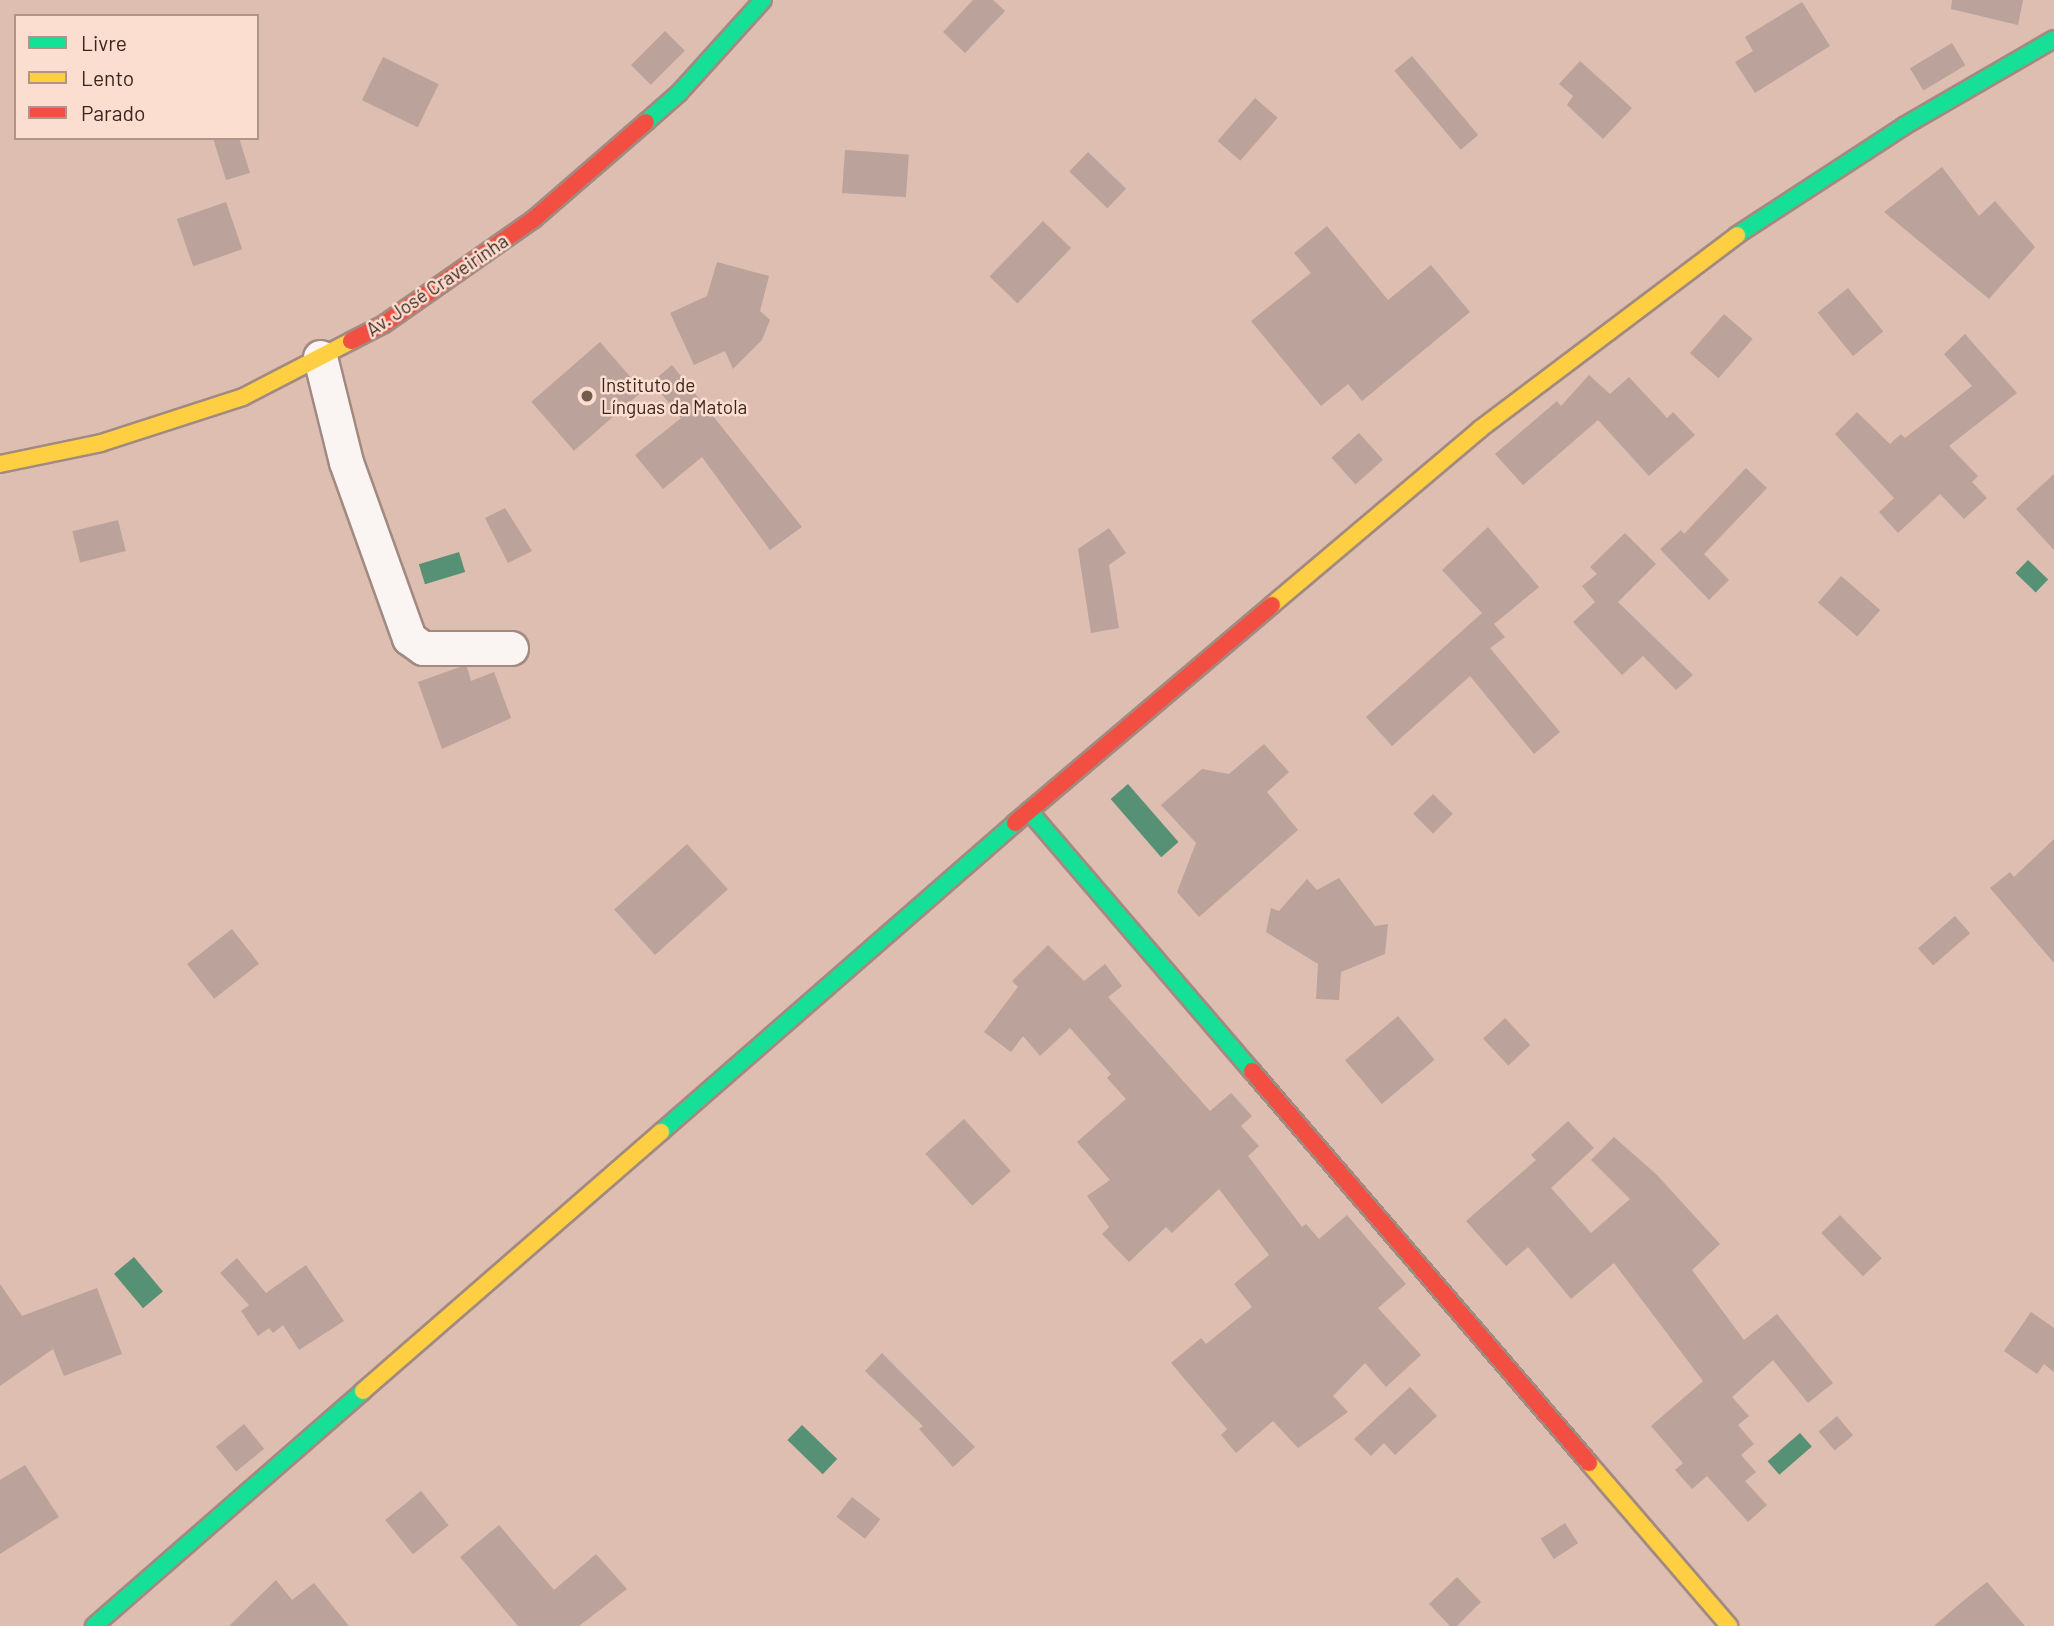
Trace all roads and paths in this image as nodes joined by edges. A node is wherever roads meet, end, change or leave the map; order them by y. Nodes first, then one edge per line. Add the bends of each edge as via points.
1 (763, 0) edge
2 (2054, 39) edge
3 (320, 357) junction
4 (0, 464) edge
5 (512, 648) dead end
6 (1028, 811) junction
7 (94, 1626) edge
8 (1729, 1626) edge

1 - 3 street, Av. José Craveirinha via 679,93 534,219 384,324
2 - 6 street via 1905,126 1704,257 1370,519
3 - 4 street, Av. José Craveirinha via 243,397 101,443
3 - 5 street via 345,463 409,638 423,649
6 - 7 street
6 - 8 street

